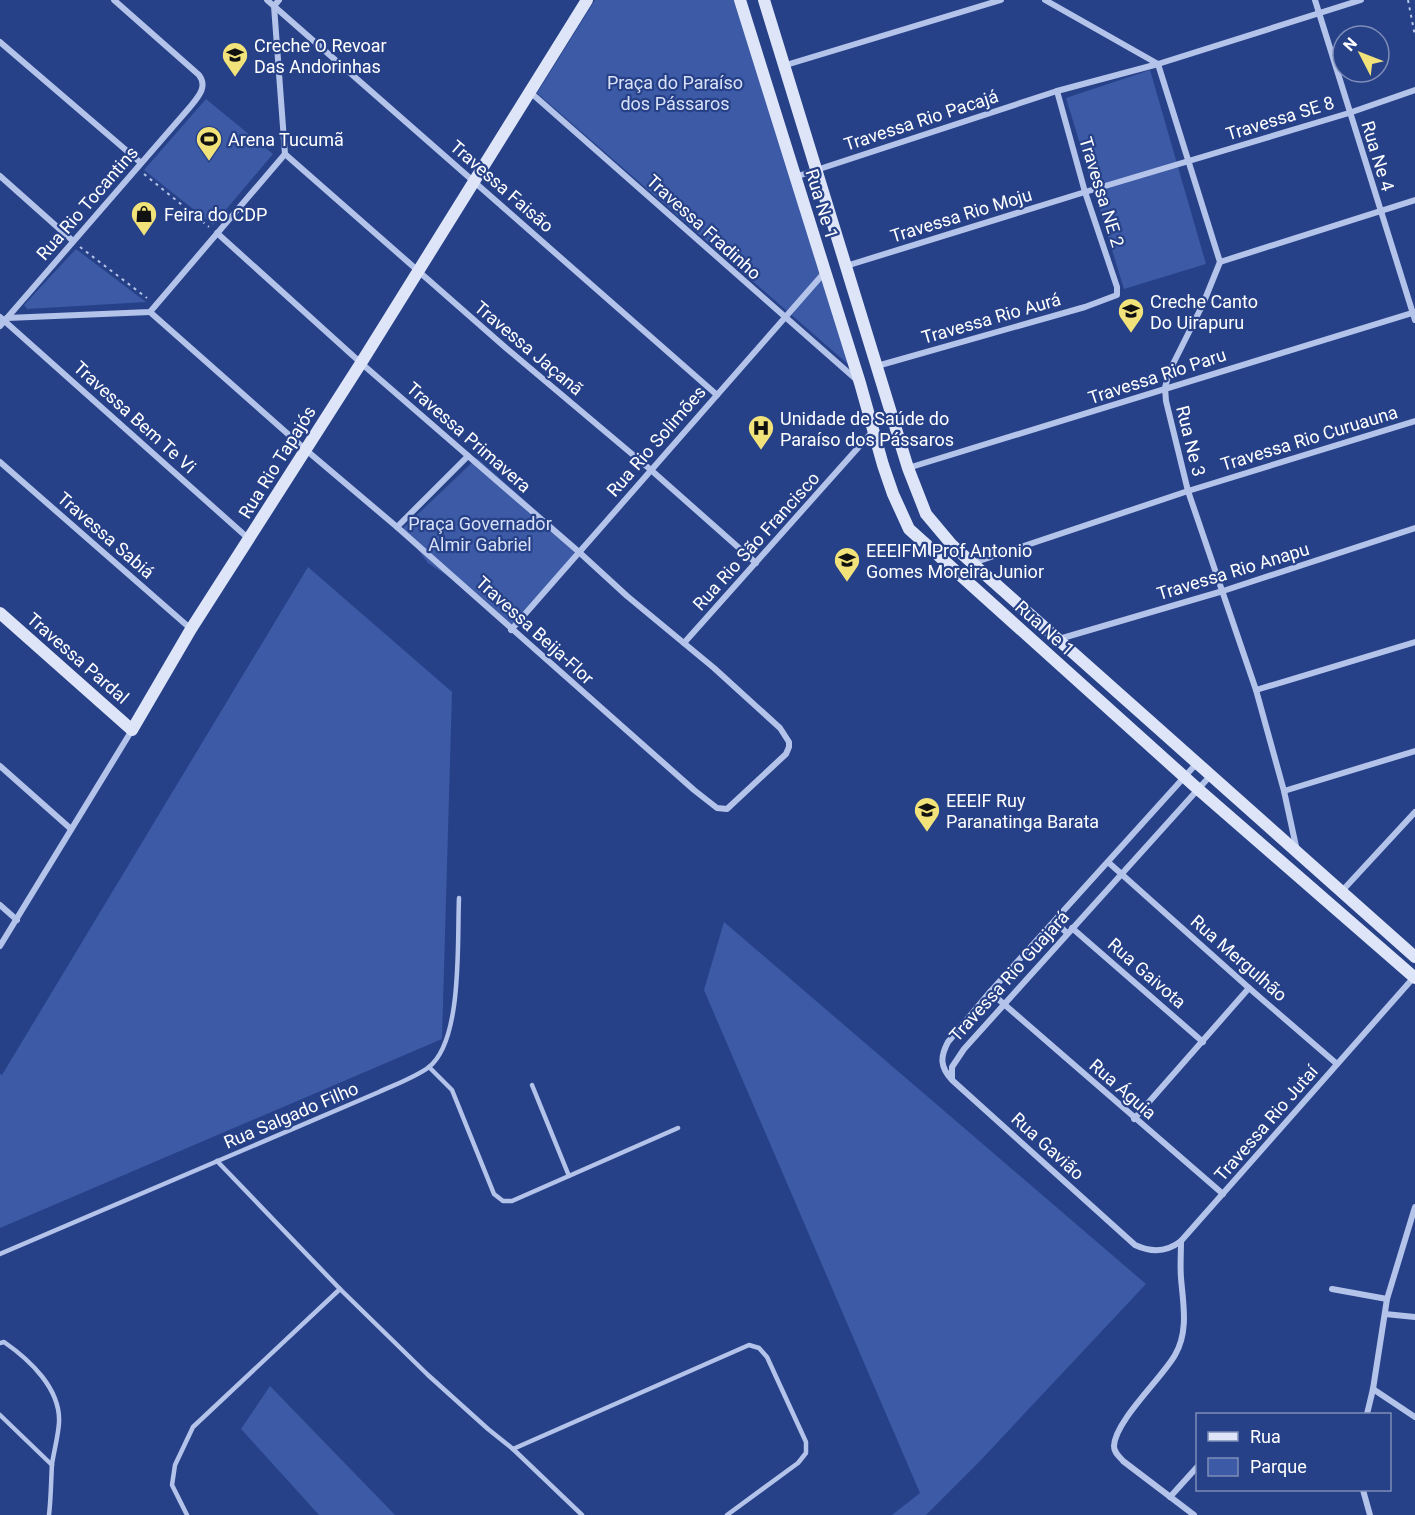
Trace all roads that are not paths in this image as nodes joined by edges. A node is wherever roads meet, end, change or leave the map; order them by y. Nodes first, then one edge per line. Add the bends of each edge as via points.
1 (114, 0) edge
2 (267, 0) edge
3 (587, 0) edge
4 (740, 0) edge
5 (764, 0) edge
6 (1001, 0) edge
7 (1045, 0) edge
8 (1315, 0) edge
9 (1361, 0) edge
10 (276, 3) edge
11 (1319, 13) junction
12 (0, 42) edge
13 (1158, 64) junction
14 (786, 65) junction
15 (1415, 90) edge
16 (530, 91) junction
17 (1057, 92) junction
18 (1349, 113) junction
19 (285, 154) junction
20 (1188, 161) junction
21 (139, 166) junction
22 (816, 170) junction
23 (0, 176) edge
24 (795, 177) junction
25 (475, 182) junction
26 (1086, 192) junction
27 (1415, 200) edge
28 (1380, 211) junction
29 (217, 233) junction
30 (73, 242) junction
31 (1220, 262) junction
32 (846, 266) junction
33 (418, 271) junction
34 (824, 273) junction
35 (1112, 297) joint
36 (150, 312) junction
37 (1414, 312) edge
38 (784, 318) junction
39 (1415, 320) edge
40 (3, 321) edge
41 (361, 363) junction
42 (877, 366) junction
43 (860, 383) junction
44 (1165, 388) junction
45 (717, 395) junction
46 (1415, 421) edge
47 (874, 431) junction
48 (306, 450) junction
49 (903, 453) junction
50 (468, 456) junction
51 (882, 460) junction
52 (0, 462) edge
53 (908, 468) junction
54 (651, 470) junction
55 (1188, 491) junction
56 (397, 527) junction
57 (1415, 528) edge
58 (249, 539) junction
59 (579, 552) junction
60 (756, 563) junction
61 (972, 564) junction
62 (1223, 591) junction
63 (0, 613) edge
64 (191, 629) junction
65 (511, 630) junction
66 (1059, 639) junction
67 (1415, 642) edge
68 (684, 643) junction
69 (1256, 690) junction
70 (132, 730) junction
71 (1415, 751) edge
72 (777, 762) joint
73 (1197, 763) junction
74 (0, 766) edge
75 (1184, 776) junction
76 (1210, 776) junction
77 (1199, 790) junction
78 (1284, 791) junction
79 (1415, 812) edge
80 (72, 829) junction
81 (1298, 851) junction
82 (1108, 862) junction
83 (1121, 874) junction
84 (1342, 891) junction
85 (459, 898) dead end
86 (0, 904) edge
87 (17, 920) junction
88 (1054, 922) junction
89 (1069, 930) junction
90 (0, 946) edge
91 (1415, 957) edge
92 (1414, 977) edge
93 (1249, 988) junction
94 (990, 992) junction
95 (1005, 1004) junction
96 (1203, 1042) junction
97 (1337, 1064) junction
98 (429, 1067) junction
99 (952, 1080) junction
100 (532, 1085) dead end
101 (1134, 1119) junction
102 (678, 1128) dead end
103 (217, 1161) junction
104 (569, 1176) junction
105 (1222, 1194) junction
106 (1415, 1207) edge
107 (1181, 1241) junction
108 (0, 1254) edge
109 (340, 1289) junction
110 (1332, 1289) dead end
111 (1387, 1299) junction
112 (1385, 1314) junction
113 (1415, 1317) edge
114 (0, 1343) edge
115 (1373, 1389) junction
116 (1367, 1413) edge
117 (0, 1415) edge
118 (1415, 1417) edge
119 (513, 1449) junction
120 (52, 1465) junction
121 (1196, 1467) edge
122 (1363, 1491) edge
123 (1170, 1497) junction
124 (49, 1515) edge
125 (187, 1515) edge
126 (582, 1515) edge
127 (727, 1515) edge
128 (1194, 1515) edge
129 (1370, 1515) edge

1 - 21 street, Rua Rio Tocantins via 202,78 202,89 190,107
2 - 10 street, Travessa Faisão
3 - 16 street, Rua Rio Tapajós
4 - 24 street, Rua Ne 1
5 - 14 street, Rua Ne 1
6 - 14 street
7 - 13 street
8 - 11 street, Rua Ne 4
9 - 11 street, Travessa Rio Pacajá
10 - 19 street
10 - 25 street, Travessa Faisão
11 - 13 street, Travessa Rio Pacajá
11 - 18 street, Rua Ne 4
12 - 21 street
13 - 17 street, Travessa Rio Pacajá
13 - 20 street
14 - 22 street, Rua Ne 1
15 - 18 street, Travessa SE 8
16 - 25 street, Rua Rio Tapajós
16 - 38 street, Travessa Fradinho
17 - 22 street, Travessa Rio Pacajá
17 - 26 street, Travessa NE 2
18 - 20 street, Travessa SE 8
18 - 28 street, Rua Ne 4
19 - 29 street
19 - 33 street, Travessa Jaçanã
20 - 26 street, Travessa SE 8
20 - 31 street
21 - 30 street, Rua Rio Tocantins
22 - 24 street, Travessa Rio Pacajá
22 - 32 street, Rua Ne 1
23 - 30 street
24 - 34 street, Rua Ne 1
25 - 33 street, Rua Rio Tapajós
25 - 45 street, Travessa Faisão
26 - 32 street, Travessa Rio Moju
26 - 35 street, Travessa NE 2 via 1118,291
27 - 28 street
28 - 31 street
28 - 37 street, Rua Ne 4
29 - 36 street
29 - 41 street, Travessa Primavera
30 - 40 street, Rua Rio Tocantins
31 - 44 street, Rua Ne 3
32 - 42 street, Rua Ne 1
33 - 41 street, Rua Rio Tapajós
33 - 54 street, Travessa Jaçanã
34 - 38 street, Rua Rio Solimões
34 - 43 street, Rua Ne 1
35 - 42 street, Travessa Rio Aurá
36 - 40 street
36 - 48 street, Travessa Beija-Flor
37 - 39 street, Rua Ne 4
37 - 44 street, Travessa Rio Paru
38 - 43 street, Travessa Fradinho
38 - 45 street, Rua Rio Solimões
40 - 58 street, Travessa Bem Te Vi
41 - 48 street, Rua Rio Tapajós
41 - 50 street, Travessa Primavera
42 - 49 street, Rua Ne 1
43 - 47 street, Rua Ne 1
44 - 53 street, Travessa Rio Paru
44 - 55 street, Rua Ne 3
45 - 54 street, Rua Rio Solimões
46 - 55 street, Travessa Rio Curuauna
47 - 51 street, Rua Ne 1
47 - 60 street, Rua Rio São Francisco
48 - 56 street, Travessa Beija-Flor
48 - 58 street, Rua Rio Tapajós
49 - 51 street
49 - 53 street, Rua Ne 1
50 - 56 street
50 - 59 street, Travessa Primavera
51 - 75 street, Rua Ne 1 via 892,494 909,529
52 - 64 street, Travessa Sabiá
53 - 61 street, Rua Ne 1 via 926,514
54 - 59 street, Rua Rio Solimões
54 - 60 street, Travessa Jaçanã
55 - 61 street, Travessa Rio Curuauna
55 - 62 street, Rua Ne 3
56 - 65 street, Travessa Beija-Flor
57 - 62 street, Travessa Rio Anapu
58 - 64 street, Rua Rio Tapajós
59 - 65 street, Rua Rio Solimões
59 - 68 street, Travessa Primavera
60 - 68 street, Rua Rio São Francisco
61 - 66 street, Rua Ne 1
62 - 66 street, Travessa Rio Anapu
62 - 69 street, Rua Ne 3
63 - 70 street, Travessa Pardal
64 - 70 street, Rua Rio Tapajós
65 - 72 street, Travessa Beija-Flor via 717,808 727,809
66 - 73 street, Rua Ne 1
67 - 69 street
68 - 72 street, Travessa Primavera via 780,728 789,747
69 - 78 street, Rua Ne 3
70 - 80 street, Rua Rio Tapajós
71 - 78 street
73 - 75 street, Travessa Rio Guajará
73 - 76 street, Rua Ne 1
74 - 80 street
75 - 77 street, Rua Ne 1
75 - 82 street, Travessa Rio Guajará
76 - 77 street, Travessa Rio Guajará
76 - 81 street, Rua Ne 1
77 - 83 street, Travessa Rio Guajará
77 - 92 street, Rua Ne 1
78 - 81 street, Rua Ne 3
79 - 84 street
80 - 87 street, Rua Rio Tapajós
81 - 84 street, Rua Ne 1
82 - 83 street, Rua Mergulhão
82 - 88 street, Travessa Rio Guajará
83 - 89 street, Travessa Rio Guajará
83 - 93 street, Rua Mergulhão
84 - 91 street, Rua Ne 1
85 - 98 lane, Rua Salgado Filho via 454,1015 444,1049
86 - 87 street
87 - 90 street, Rua Rio Tapajós
88 - 89 street, Rua Gaivota
88 - 94 street, Travessa Rio Guajará
89 - 95 street, Travessa Rio Guajará
89 - 96 street, Rua Gaivota
92 - 97 street, Travessa Rio Jutaí
93 - 96 street
93 - 97 street, Rua Mergulhão
94 - 95 street, Rua Águia
94 - 99 street, Travessa Rio Guajará via 944,1051 942,1067
95 - 99 street, Travessa Rio Guajará via 955,1060
95 - 101 street, Rua Águia
96 - 101 street
97 - 105 street, Travessa Rio Jutaí
98 - 103 lane, Rua Salgado Filho
98 - 104 lane via 452,1090 498,1198 512,1201
99 - 107 street, Rua Gavião via 1136,1245 1169,1249
100 - 104 lane
101 - 105 street, Rua Águia
102 - 104 lane
103 - 108 lane, Rua Salgado Filho
103 - 109 lane
105 - 107 street, Travessa Rio Jutaí
106 - 111 street
107 - 123 street via 1183,1336 1176,1353 1127,1417 1114,1444 1123,1461
109 - 119 lane via 428,1375
109 - 125 lane via 193,1427 175,1465 172,1485
110 - 111 street
111 - 112 street
112 - 113 street
112 - 115 street
114 - 120 lane via 19,1352 40,1372 53,1395 59,1421
115 - 116 street
115 - 118 street
117 - 120 lane
119 - 126 lane
119 - 127 lane via 749,1345 755,1346 767,1357 806,1442 806,1453
120 - 124 lane
121 - 123 street
122 - 129 street
123 - 128 street

